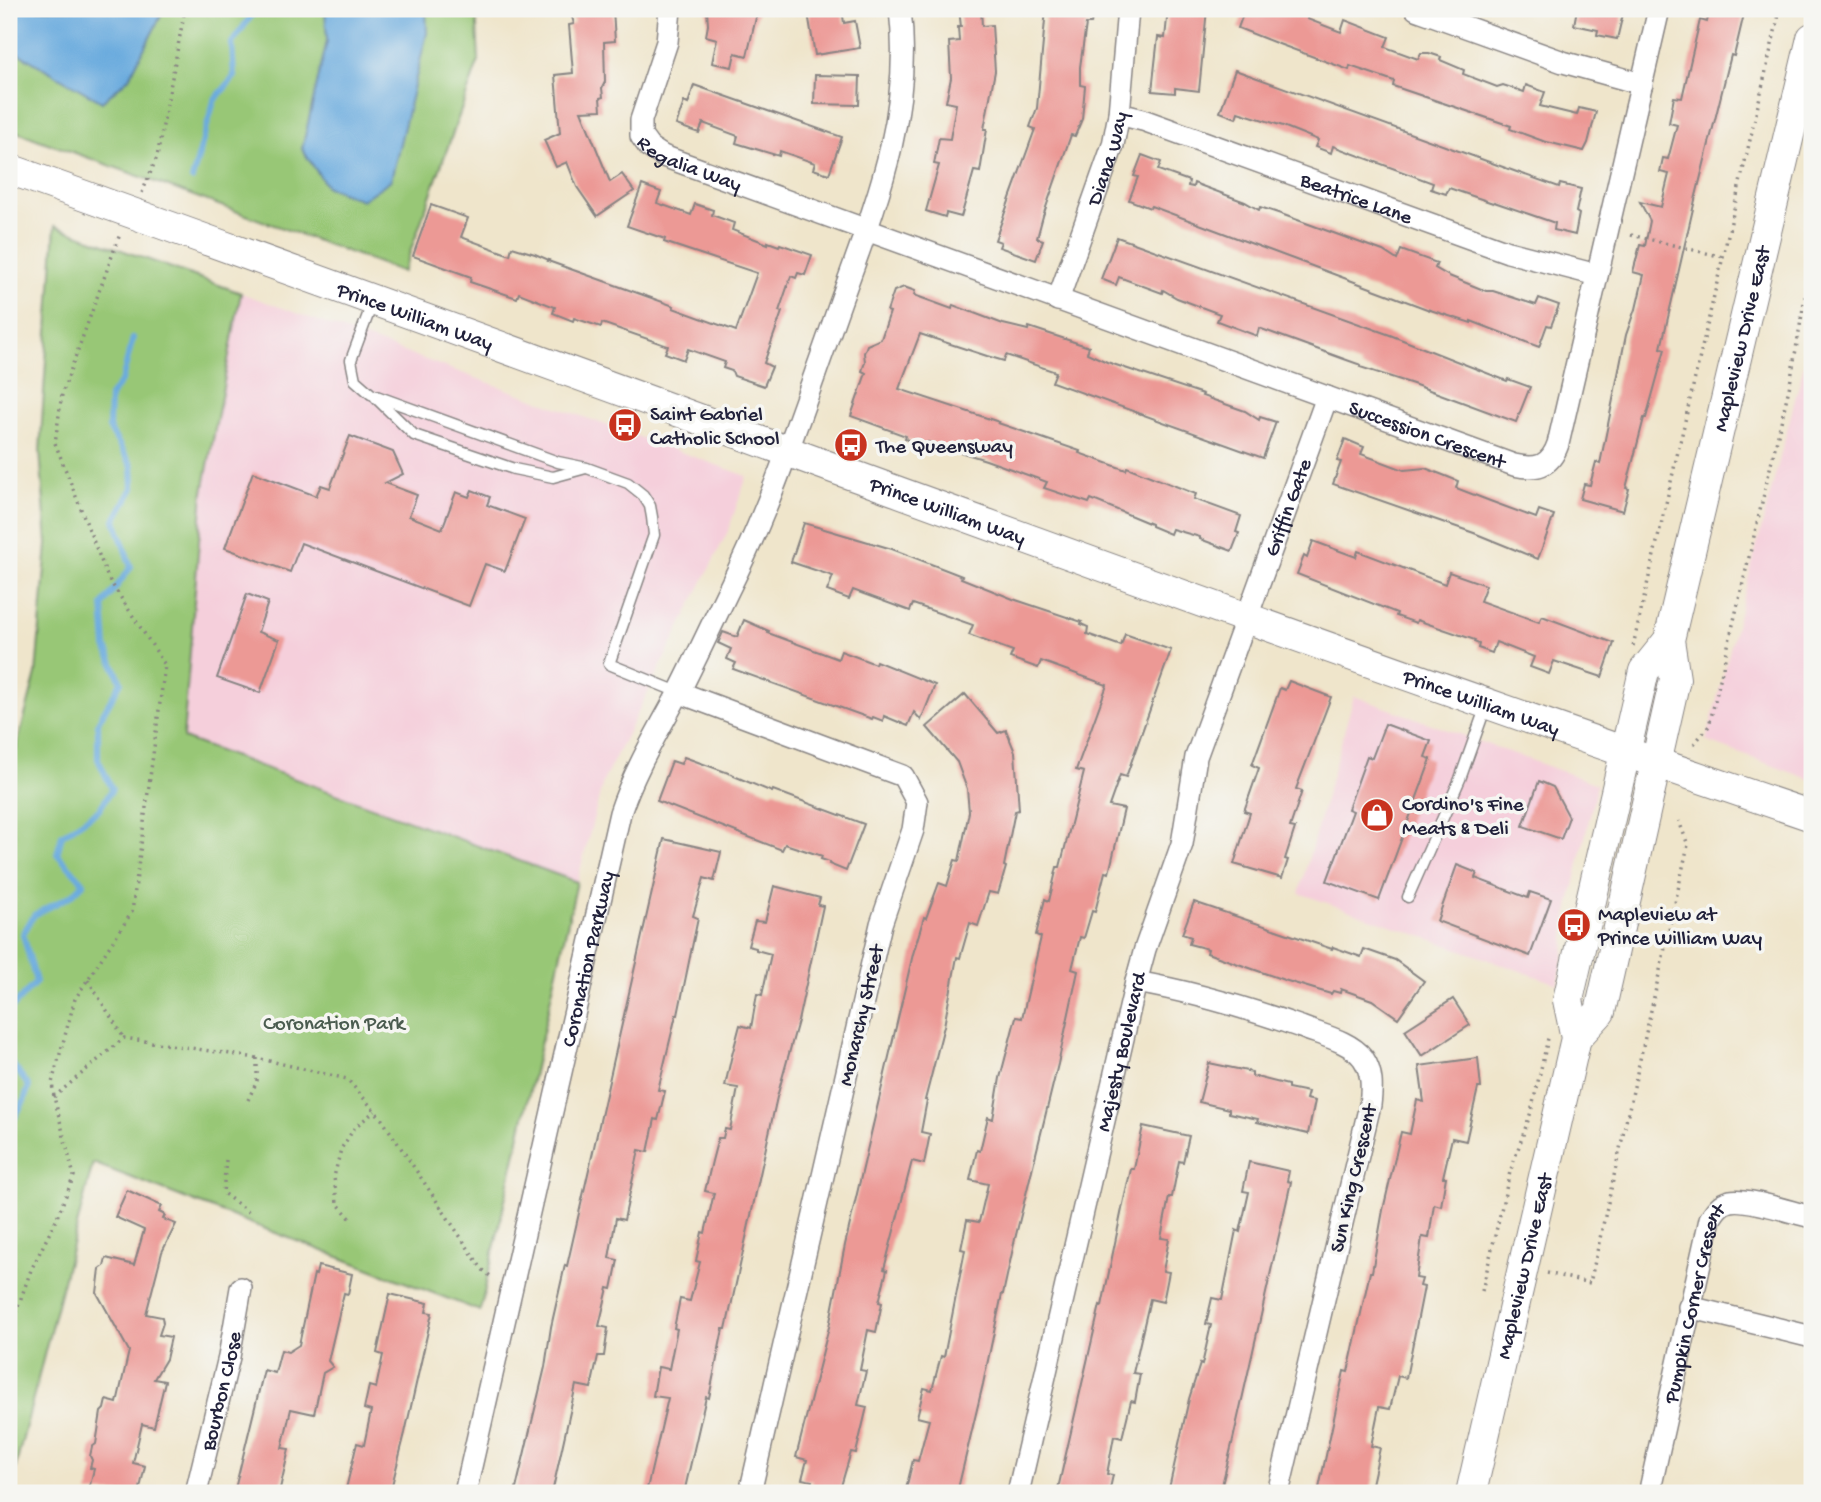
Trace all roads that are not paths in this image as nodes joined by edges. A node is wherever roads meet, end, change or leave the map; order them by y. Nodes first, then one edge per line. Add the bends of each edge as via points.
1 (670, 9) edge
2 (900, 9) edge
3 (1128, 9) edge
4 (1416, 9) edge
5 (1659, 9) edge
6 (1452, 15) edge
7 (1812, 38) edge
8 (1807, 80) edge
9 (1642, 84) junction
10 (1119, 114) junction
11 (9, 169) edge
12 (865, 230) junction
13 (1597, 275) junction
14 (1058, 300) junction
15 (373, 301) junction
16 (371, 394) junction
17 (1327, 397) junction
18 (787, 451) junction
19 (587, 468) junction
20 (1246, 618) junction
21 (1668, 640) junction
22 (678, 692) junction
23 (1486, 704) junction
24 (1625, 752) junction
25 (1656, 762) junction
26 (1812, 816) edge
27 (1408, 897) dead end
28 (1136, 982) junction
29 (1563, 1036) junction
30 (1811, 1210) edge
31 (242, 1288) dead end
32 (1689, 1307) junction
33 (1812, 1337) edge
34 (196, 1493) edge
35 (465, 1493) edge
36 (750, 1493) edge
37 (1017, 1493) edge
38 (1278, 1493) edge
39 (1471, 1493) edge
40 (1655, 1493) edge

1 - 12 street, Regalia Way via 667,43 641,120 641,135 649,147
2 - 12 street via 903,57 897,125
3 - 10 street, Diana Way
4 - 6 street
5 - 9 street, Succession Crescent
6 - 9 street via 1563,62
7 - 8 main road, Mapleview Drive East
8 - 21 main road, Mapleview Drive East
9 - 13 street, Succession Crescent
10 - 13 street, Beatrice Lane via 1508,252
10 - 14 street, Diana Way via 1114,145
11 - 15 main road, Prince William Way
12 - 14 street, Succession Crescent
12 - 18 street
13 - 17 street, Succession Crescent via 1555,455 1540,467 1514,465
14 - 17 street, Succession Crescent
15 - 16 lane via 351,360 355,380
15 - 18 main road, Prince William Way
16 - 19 lane
16 - 19 lane via 414,435 513,469 552,477
17 - 20 street, Griffin Gate
18 - 20 main road, Prince William Way
18 - 22 street, Coronation Parkway via 751,546
19 - 22 lane via 628,483 643,495 652,517 654,535 609,664
20 - 23 main road, Prince William Way
20 - 28 street, Majesty Boulevard via 1196,757 1182,844
21 - 24 main road, Mapleview Drive East via 1644,671
21 - 25 main road, Mapleview Drive East via 1675,679
22 - 35 street, Coronation Parkway via 629,785 620,813
22 - 36 street, Monarchy Street via 903,776 917,802 913,830 881,924
23 - 24 main road, Prince William Way
23 - 27 lane via 1460,779
24 - 25 main road, Prince William Way
24 - 29 main road, Mapleview Drive East
25 - 26 main road, Prince William Way
25 - 29 main road, Mapleview Drive East via 1601,1012
28 - 37 street, Majesty Boulevard
28 - 38 street, Sun King Crescent via 1235,1004 1324,1036 1346,1045 1368,1067 1370,1105
29 - 39 main road, Mapleview Drive East via 1523,1267
30 - 32 street, Pumpkin Corner Cresent via 1742,1200 1716,1208
31 - 34 street, Bourbon Close
32 - 33 street
32 - 40 street, Pumpkin Corner Cresent via 1651,1485

